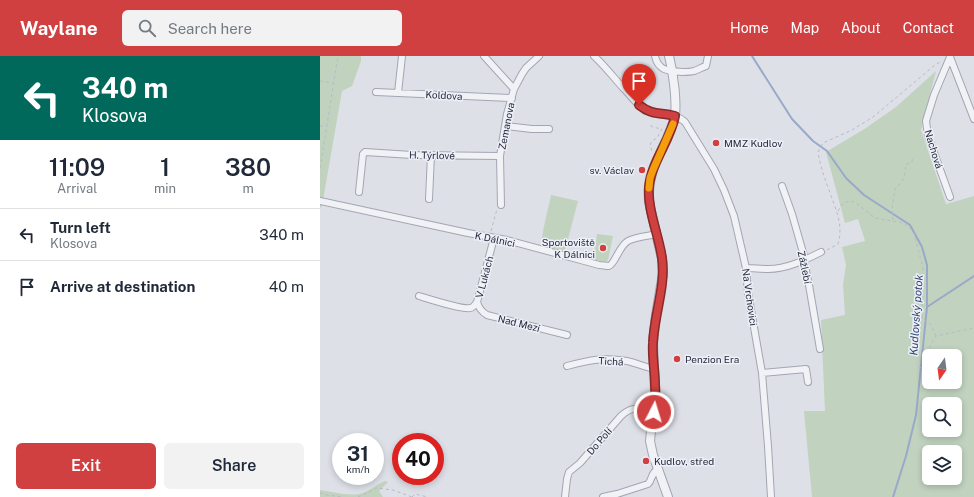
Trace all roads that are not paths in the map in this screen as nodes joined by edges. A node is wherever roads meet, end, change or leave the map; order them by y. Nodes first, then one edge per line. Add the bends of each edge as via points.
1 (402, 56) edge
2 (484, 56) edge
3 (539, 56) edge
4 (594, 56) edge
5 (655, 56) edge
6 (669, 56) edge
7 (708, 56) edge
8 (951, 56) edge
9 (672, 71) junction
10 (514, 89) junction
11 (376, 92) dead end
12 (398, 93) junction
13 (512, 98) junction
14 (675, 116) junction
15 (974, 119) edge
16 (505, 126) junction
17 (549, 129) dead end
18 (431, 155) junction
19 (500, 156) junction
20 (782, 186) dead end
21 (359, 192) dead end
22 (950, 197) dead end
23 (429, 199) dead end
24 (320, 201) edge
25 (501, 205) road end
26 (657, 234) junction
27 (492, 236) junction
28 (821, 252) road end
29 (804, 260) junction
30 (746, 268) junction
31 (419, 296) dead end
32 (477, 302) junction
33 (567, 335) dead end
34 (820, 350) dead end
35 (567, 366) dead end
36 (654, 368) junction
37 (762, 373) junction
38 (808, 382) dead end
39 (654, 412) junction
40 (658, 469) junction
41 (565, 497) edge
42 (603, 497) edge
43 (668, 497) edge
44 (771, 497) edge

1 - 12 street
2 - 10 street
3 - 10 street, Zemanova via 526,68
4 - 14 street via 645,110
5 - 9 street via 659,66
6 - 9 street
7 - 9 street via 706,66 693,72
8 - 15 street
8 - 22 street, Nachová via 934,95 926,122 928,136
9 - 14 street
10 - 13 street, Zemanova
11 - 12 street, Koldova
12 - 13 street, Koldova
13 - 16 street, Zemanova
14 - 26 street via 650,178 650,202
14 - 30 street, Na Vrchovici via 688,126 724,190 734,216
16 - 17 street
16 - 19 street, Zemanova
18 - 19 street, H. Týrlové
18 - 21 street, H. Týrlové via 365,152
18 - 23 street
19 - 25 street, Zemanova
20 - 29 street, Zážlebí
24 - 27 street, K Dálnici
26 - 27 street, K Dálnici via 630,240 624,244 613,264 608,266
26 - 36 street via 663,273 653,342
27 - 32 street, V Lukách
28 - 29 street
29 - 30 street via 770,269
29 - 34 street, Zážlebí
30 - 37 street, Na Vrchovici
31 - 32 street, V Lukách via 469,309
32 - 33 street, Nad Mezí via 481,311 487,315
35 - 36 street, Tichá via 605,358
36 - 39 street
37 - 38 street via 806,369
37 - 44 street, Na Vrchovici
39 - 40 street via 650,441
39 - 41 street, Do Polí via 633,408 626,411 569,472
40 - 42 street via 652,474 648,484
40 - 43 street

